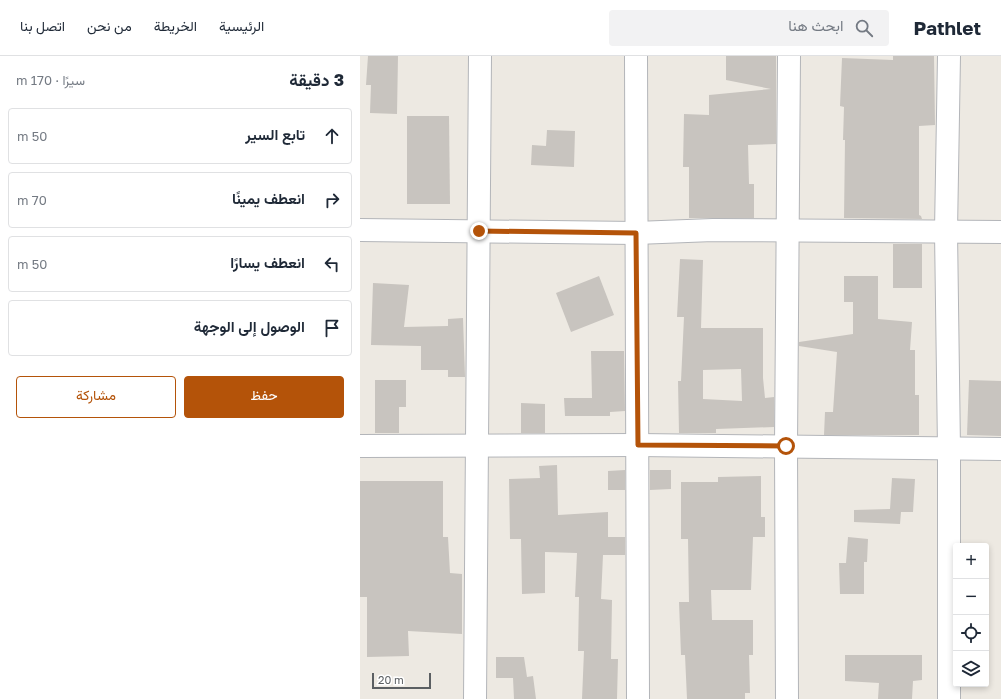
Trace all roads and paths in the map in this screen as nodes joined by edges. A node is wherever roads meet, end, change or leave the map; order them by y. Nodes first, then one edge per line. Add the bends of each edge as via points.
1 (480, 56) edge
2 (636, 56) edge
3 (789, 56) edge
4 (949, 56) edge
5 (360, 230) edge
6 (479, 231) junction
7 (946, 231) junction
8 (787, 232) junction
9 (1001, 232) edge
10 (636, 233) junction
11 (476, 445) junction
12 (638, 445) junction
13 (360, 446) edge
14 (786, 446) junction
15 (949, 449) junction
16 (1001, 449) edge
17 (475, 699) edge
18 (638, 699) edge
19 (787, 699) edge
20 (949, 699) edge

1 - 6 street
2 - 10 street
3 - 8 street
4 - 7 street
5 - 6 street
6 - 10 street
6 - 11 street
7 - 8 street
7 - 9 street
7 - 15 street
8 - 10 street via 713,230
8 - 14 street
10 - 12 street
11 - 12 street
11 - 13 street
11 - 17 street
12 - 14 street
12 - 18 street
14 - 15 street
14 - 19 street
15 - 16 street
15 - 20 street

